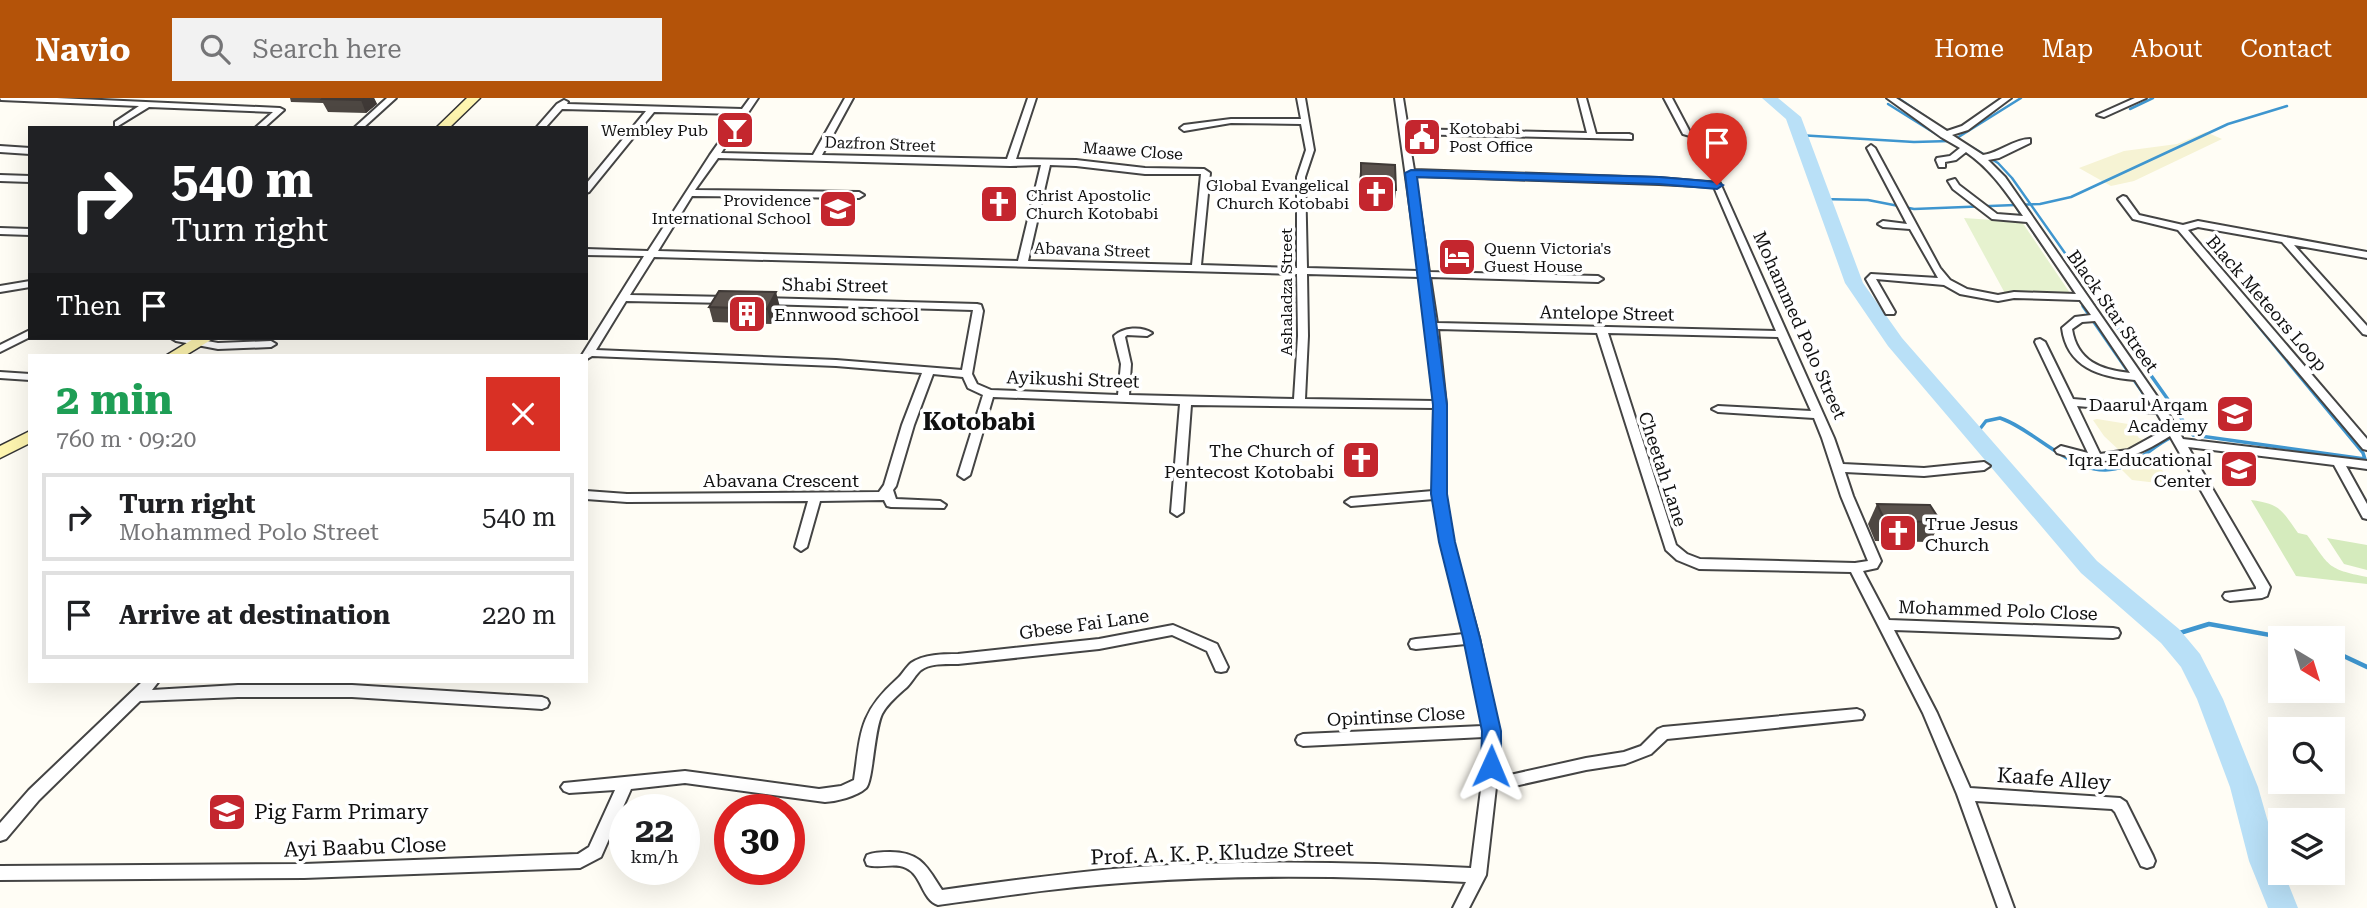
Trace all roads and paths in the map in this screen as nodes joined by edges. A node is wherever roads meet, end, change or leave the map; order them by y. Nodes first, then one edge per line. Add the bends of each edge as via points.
1 (1, 98) edge
2 (392, 98) edge
3 (474, 98) edge
4 (568, 98) edge
5 (754, 98) edge
6 (849, 98) edge
7 (1032, 98) edge
8 (1301, 98) edge
9 (1399, 98) edge
10 (1582, 98) edge
11 (1668, 98) edge
12 (1891, 98) edge
13 (2007, 98) edge
14 (2142, 98) edge
15 (148, 103) junction
16 (560, 106) junction
17 (652, 110) junction
18 (744, 112) junction
19 (2101, 116) dead end
20 (1306, 122) junction
21 (118, 124) dead end
22 (261, 126) edge
23 (360, 126) edge
24 (444, 126) edge
25 (542, 126) edge
26 (1184, 128) dead end
27 (1404, 131) junction
28 (1687, 134) dead end
29 (1592, 135) junction
30 (1944, 135) junction
31 (1629, 137) dead end
32 (2027, 141) dead end
33 (1871, 148) dead end
34 (1966, 148) junction
35 (0, 149) edge
36 (28, 151) edge
37 (713, 155) junction
38 (817, 156) junction
39 (1981, 158) junction
40 (1010, 163) junction
41 (1046, 164) junction
42 (1942, 165) dead end
43 (1411, 173) junction
44 (0, 178) edge
45 (28, 179) edge
46 (1952, 181) dead end
47 (588, 188) edge
48 (689, 193) junction
49 (859, 195) dead end
50 (2123, 200) dead end
51 (2029, 219) junction
52 (1884, 224) dead end
53 (1914, 227) junction
54 (2183, 228) junction
55 (0, 231) edge
56 (28, 232) edge
57 (2285, 240) junction
58 (588, 252) edge
59 (653, 254) junction
60 (2367, 255) edge
61 (1022, 264) junction
62 (1196, 269) junction
63 (1303, 272) junction
64 (1424, 276) junction
65 (1598, 279) dead end
66 (1946, 282) junction
67 (28, 284) edge
68 (0, 289) edge
69 (2082, 297) junction
70 (623, 298) junction
71 (734, 300) edge
72 (748, 301) edge
73 (1890, 312) dead end
74 (2096, 318) junction
75 (1432, 326) junction
76 (1602, 331) junction
77 (2367, 332) edge
78 (1146, 333) dead end
79 (28, 334) edge
80 (1781, 334) junction
81 (201, 341) edge
82 (2040, 342) dead end
83 (271, 344) dead end
84 (0, 349) edge
85 (177, 354) edge
86 (588, 355) edge
87 (929, 370) junction
88 (967, 374) junction
89 (0, 375) edge
90 (28, 377) edge
91 (2137, 377) junction
92 (989, 393) junction
93 (1123, 397) junction
94 (1186, 401) junction
95 (2069, 402) junction
96 (1299, 404) junction
97 (1440, 405) junction
98 (1718, 409) dead end
99 (2161, 410) junction
100 (1818, 415) junction
101 (2172, 430) junction
102 (28, 437) edge
103 (2179, 442) junction
104 (2367, 446) edge
105 (2061, 450) dead end
106 (0, 453) edge
107 (2096, 458) junction
108 (2338, 462) junction
109 (2367, 465) edge
110 (1984, 466) dead end
111 (1838, 468) junction
112 (964, 475) dead end
113 (888, 492) junction
114 (1439, 494) junction
115 (588, 495) edge
116 (815, 498) junction
117 (1351, 502) dead end
118 (940, 505) dead end
119 (1177, 512) dead end
120 (2367, 515) edge
121 (800, 547) dead end
122 (1860, 567) junction
123 (2230, 596) dead end
124 (1883, 625) junction
125 (2112, 633) dead end
126 (1472, 638) junction
127 (1416, 644) dead end
128 (1221, 667) dead end
129 (150, 683) edge
130 (136, 696) junction
131 (542, 703) dead end
132 (1857, 715) dead end
133 (1491, 731) junction
134 (1303, 740) dead end
135 (1490, 779) junction
136 (626, 783) junction
137 (569, 787) dead end
138 (1965, 794) junction
139 (8, 816) edge
140 (0, 834) edge
141 (873, 860) dead end
142 (2147, 861) dead end
143 (0, 873) edge
144 (1478, 875) junction
145 (937, 903) edge
146 (1461, 908) edge
147 (2006, 908) edge

1 - 15 street
2 - 23 street
3 - 24 street
4 - 16 street
5 - 18 street
6 - 38 street
7 - 40 street
8 - 20 street, Ashaladza Street
9 - 27 street
10 - 29 street
11 - 28 street
12 - 30 street, Black Star Street
13 - 30 street via 1965,128
14 - 19 street
15 - 21 street
15 - 22 street via 279,110
16 - 17 street
16 - 25 street
17 - 18 street
17 - 47 street
18 - 37 street
20 - 26 street via 1231,121
20 - 63 street, Ashaladza Street via 1310,150 1301,177
27 - 29 street
27 - 43 street
29 - 31 street
30 - 34 street, Black Star Street
32 - 39 street
33 - 53 street
34 - 39 street, Black Star Street
34 - 42 street via 1940,160
35 - 36 street
37 - 38 street, Dazfron Street
37 - 48 street
38 - 40 street, Dazfron Street
39 - 51 street, Black Star Street via 2002,179
40 - 41 street, Dazfron Street
41 - 61 street
41 - 62 street, Maawe Close via 1204,172
43 - 64 street
43 - 80 street, Mohammed Polo Street via 1717,185
44 - 45 street
46 - 51 street via 1995,217
48 - 49 street
48 - 59 street
50 - 54 street via 2136,217
51 - 69 street, Black Star Street
52 - 53 street
53 - 66 street
54 - 57 street, Black Meteors Loop via 2198,224
54 - 104 street, Black Meteors Loop
55 - 56 street
57 - 60 street, Black Meteors Loop
57 - 77 street
58 - 59 street, Abavana Street
59 - 61 street, Abavana Street
59 - 70 street
61 - 62 street, Abavana Street
62 - 63 street, Abavana Street
63 - 64 street, Abavana Street
63 - 96 street, Ashaladza Street
64 - 65 street, Abavana Street
64 - 75 street
66 - 69 street via 1964,292 1998,298
66 - 73 street via 1874,276 1871,279
67 - 68 street
69 - 74 street, Black Star Street
70 - 71 street
70 - 86 street
72 - 88 street, Shabi Street via 977,307
74 - 91 street, Black Star Street
74 - 91 street via 2080,319 2067,328 2073,349 2101,372
75 - 76 street, Antelope Street
75 - 97 street
76 - 80 street, Antelope Street
76 - 122 street, Cheetah Lane via 1675,552 1699,564
78 - 93 street via 1119,336 1126,363
79 - 84 street
80 - 100 street, Mohammed Polo Street
81 - 83 street via 218,346
81 - 85 street
82 - 95 street
86 - 87 street
87 - 88 street
87 - 113 street
88 - 92 street, Ayikushi Street via 972,386
89 - 90 street
91 - 99 street, Black Star Street
92 - 93 street, Ayikushi Street
92 - 112 street
93 - 94 street, Ayikushi Street
94 - 96 street, Ayikushi Street
94 - 119 street
95 - 99 street
95 - 107 street
96 - 97 street, Ayikushi Street
97 - 114 street
98 - 100 street
99 - 101 street, Black Star Street
100 - 111 street, Mohammed Polo Street
101 - 103 street, Black Star Street
101 - 107 street via 2129,455
102 - 106 street
103 - 108 street
103 - 123 street, Black Star Street via 2263,587 2256,595
105 - 107 street
108 - 109 street
108 - 120 street
110 - 111 street via 1924,472
111 - 122 street, Mohammed Polo Street via 1875,561
113 - 116 street, Abavana Crescent
113 - 118 street via 891,503
114 - 117 street
114 - 126 street
115 - 116 street, Abavana Crescent
116 - 121 street
122 - 124 street, Mohammed Polo Street
124 - 125 street, Mohammed Polo Close
124 - 138 street, Mohammed Polo Street via 1930,713
126 - 127 street
126 - 133 street
128 - 136 street, Gbese Fai Lane via 1212,648 1173,630 1099,644 937,659 915,667 909,679 881,703 868,737 861,783 850,790 819,795 685,777
129 - 130 street
130 - 131 street via 352,691
130 - 139 street
132 - 135 street via 1663,733 1646,750 1625,758 1510,781
133 - 134 street, Opintinse Close
133 - 135 street
135 - 144 street
136 - 137 street
136 - 143 street, Ayi Baabu Close via 595,852 580,861 304,872
138 - 142 street, Kaafe Alley via 2115,803
138 - 147 street, Mohammed Polo Street
139 - 140 street
141 - 145 street via 905,858 914,862
144 - 145 street, Prof. A. K. P. Kludze Street via 1361,869 1164,873 1091,878
144 - 146 street

